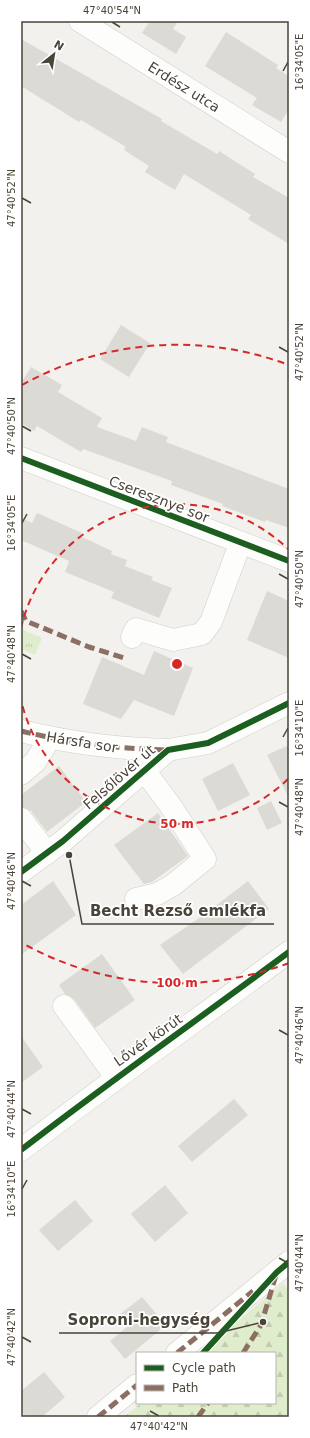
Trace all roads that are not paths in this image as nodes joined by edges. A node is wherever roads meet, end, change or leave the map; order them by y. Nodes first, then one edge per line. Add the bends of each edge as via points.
1 (80, 21) edge
2 (289, 152) edge
3 (21, 458) edge
4 (240, 544) junction
5 (289, 561) edge
6 (132, 637) dead end
7 (289, 703) edge
8 (21, 731) edge
9 (50, 738) junction
10 (168, 750) junction
11 (144, 770) junction
12 (21, 774) edge
13 (21, 819) edge
14 (47, 853) junction
15 (21, 872) edge
16 (136, 899) dead end
17 (289, 952) edge
18 (64, 1006) dead end
19 (116, 1077) junction
20 (21, 1150) edge
21 (289, 1262) edge
22 (178, 1352) edge
23 (136, 1386) edge
24 (98, 1417) edge

1 - 2 street, Erdész utca
3 - 4 street, Cseresznye sor
4 - 5 street, Cseresznye sor
4 - 6 street via 212,622 202,634 173,640 136,629
7 - 10 street, Felsőlövér út via 208,743
8 - 9 street, Hársfa sor
9 - 10 street, Hársfa sor via 125,749
9 - 12 street via 35,762
10 - 11 street, Felsőlövér út
11 - 14 street, Felsőlövér út
11 - 16 street via 206,859 173,885 157,894
13 - 14 street
14 - 15 street, Felsőlövér út
17 - 19 street, Lővér körút
18 - 19 street
19 - 20 street, Lővér körút
21 - 22 street
23 - 24 street

